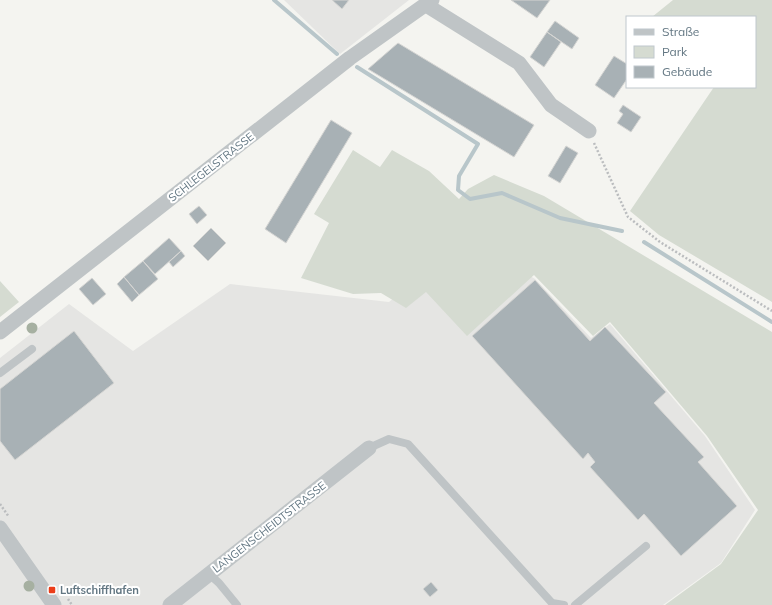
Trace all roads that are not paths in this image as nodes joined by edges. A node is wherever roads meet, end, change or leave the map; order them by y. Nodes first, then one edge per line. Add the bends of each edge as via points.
1 (429, 2) edge
2 (589, 131) road end
3 (0, 332) edge
4 (32, 349) dead end
5 (0, 373) edge
6 (369, 448) joint
7 (0, 528) edge
8 (646, 546) dead end
9 (209, 574) junction
10 (54, 605) edge
11 (170, 605) edge
12 (237, 605) edge
13 (564, 605) edge
14 (575, 605) edge

1 - 2 street, SCHLEGELSTRASSE via 519,63 551,105
1 - 3 street, SCHLEGELSTRASSE via 350,58
4 - 5 lane
6 - 9 street, LANGENSCHEIDTSTRASSE
6 - 13 lane via 388,439 408,444 552,603
7 - 10 street
8 - 14 lane
9 - 11 street, LANGENSCHEIDTSTRASSE
9 - 12 lane

